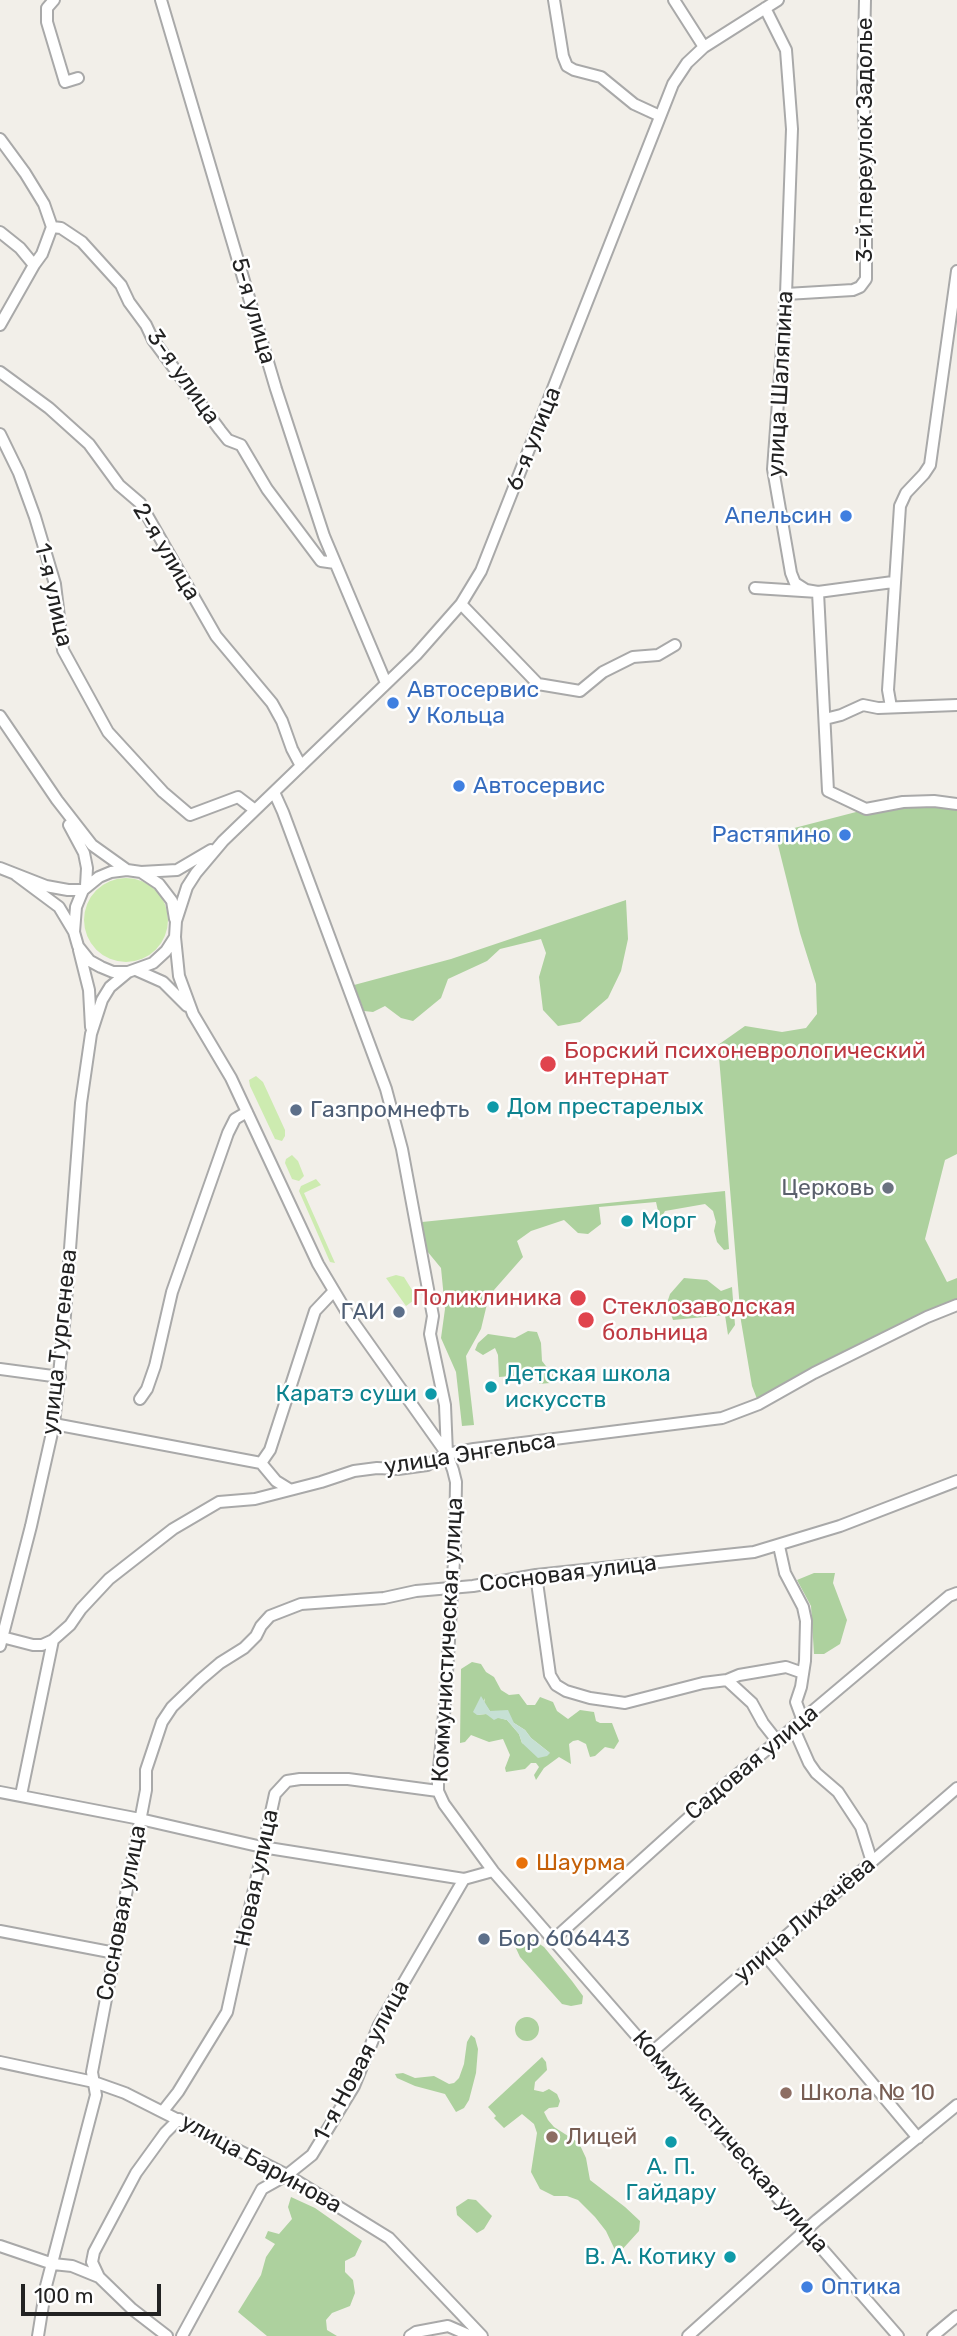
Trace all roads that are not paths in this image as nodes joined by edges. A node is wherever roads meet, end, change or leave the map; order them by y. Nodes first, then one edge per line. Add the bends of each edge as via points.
1 (54, 0) edge
2 (161, 0) edge
3 (554, 0) edge
4 (674, 0) edge
5 (778, 0) edge
6 (865, 0) edge
7 (765, 8) junction
8 (704, 47) junction
9 (78, 78) dead end
10 (660, 116) junction
11 (0, 139) edge
12 (52, 226) junction
13 (0, 232) edge
14 (34, 264) junction
15 (957, 271) edge
16 (786, 293) junction
17 (0, 326) edge
18 (0, 372) edge
19 (0, 434) edge
20 (335, 564) junction
21 (893, 582) junction
22 (755, 588) dead end
23 (818, 592) junction
24 (461, 604) junction
25 (675, 645) dead end
26 (386, 683) junction
27 (957, 705) edge
28 (891, 707) junction
29 (0, 716) edge
30 (825, 719) junction
31 (301, 766) junction
32 (274, 792) junction
33 (57, 800) junction
34 (957, 804) edge
35 (256, 810) junction
36 (223, 841) junction
37 (0, 868) edge
38 (127, 870) junction
39 (141, 872) junction
40 (16, 875) junction
41 (84, 888) junction
42 (176, 922) junction
43 (74, 932) junction
44 (175, 937) junction
45 (78, 946) junction
46 (132, 971) junction
47 (193, 1014) junction
48 (91, 1034) junction
49 (247, 1112) junction
50 (333, 1292) junction
51 (957, 1305) edge
52 (0, 1369) edge
53 (60, 1377) junction
54 (139, 1398) dead end
55 (54, 1424) junction
56 (447, 1454) junction
57 (261, 1462) junction
58 (957, 1481) edge
59 (289, 1489) junction
60 (779, 1546) junction
61 (536, 1575) junction
62 (452, 1588) junction
63 (957, 1593) edge
64 (53, 1640) junction
65 (1, 1642) edge
66 (803, 1673) junction
67 (727, 1680) junction
68 (798, 1725) junction
69 (778, 1742) junction
70 (957, 1788) edge
71 (438, 1791) junction
72 (0, 1793) edge
73 (21, 1795) junction
74 (139, 1819) junction
75 (262, 1847) junction
76 (873, 1862) junction
77 (493, 1871) junction
78 (464, 1879) junction
79 (0, 1931) edge
80 (553, 1940) junction
81 (115, 1953) junction
82 (765, 1955) junction
83 (652, 2052) junction
84 (0, 2062) edge
85 (94, 2082) junction
86 (957, 2105) edge
87 (163, 2111) junction
88 (179, 2119) junction
89 (918, 2138) junction
90 (287, 2175) junction
91 (807, 2229) junction
92 (0, 2246) edge
93 (51, 2263) junction
94 (99, 2277) junction
95 (957, 2316) edge
96 (38, 2336) edge
97 (167, 2336) edge
98 (182, 2336) edge
99 (410, 2336) edge
100 (471, 2336) edge
101 (482, 2336) edge
102 (688, 2336) edge
103 (898, 2336) edge
104 (933, 2336) edge

1 - 9 street via 47,8 47,22 65,82
2 - 20 street, 5-я улица via 276,389
3 - 10 street via 567,66 601,77 634,104
4 - 8 street
5 - 7 street, 6-я улица
6 - 16 street, 3-й переулок Задолье via 866,279 853,290
7 - 8 street, 6-я улица
7 - 16 street, улица Шаляпина via 786,50 792,130
8 - 10 street, 6-я улица via 680,73
10 - 24 street, 6-я улица via 506,510 481,571
11 - 12 street via 32,184
12 - 14 street
12 - 20 street, 3-я улица via 82,242 121,285 153,340 212,420 228,440 241,445 321,561
13 - 14 street
14 - 17 street
15 - 21 street via 930,465 900,506
16 - 23 street, улица Шаляпина via 773,469 791,573 795,583
18 - 31 street, 2-я улица via 89,444 119,485 140,503 216,636 282,720
19 - 35 street, 1-я улица via 19,473 55,584 63,650 108,732 190,815 239,797
20 - 26 street, 5-я улица
21 - 23 street
21 - 28 street
22 - 23 street
23 - 30 street
24 - 25 street via 538,684 580,691 603,672 633,657 658,655
24 - 26 street, 6-я улица
26 - 31 street, 6-я улица
27 - 28 street
28 - 30 street via 863,705
29 - 33 street
30 - 34 street via 828,790 866,809 902,802
31 - 32 street, 6-я улица
32 - 35 street, 6-я улица
32 - 56 street via 390,1101 433,1316 430,1334 445,1405
33 - 38 street via 92,845
33 - 41 street via 83,853 87,868
35 - 36 street, 6-я улица
36 - 39 street via 177,870
36 - 42 street via 187,887
37 - 40 street
38 - 39 street
38 - 41 street via 111,872
39 - 42 street via 159,884 172,901
40 - 41 street via 46,886
40 - 43 street via 60,907
41 - 43 street via 76,907
42 - 44 street
43 - 45 street
44 - 46 street via 153,963
44 - 47 street, Коммунистическая улица via 179,976
45 - 46 street via 101,967
45 - 48 street, улица Тургенева via 89,990
46 - 47 street, Коммунистическая улица via 163,982
46 - 48 street, улица Тургенева via 110,987
47 - 49 street, Коммунистическая улица
48 - 53 street, улица Тургенева via 78,1137
49 - 50 street, Коммунистическая улица
49 - 54 street via 234,1119 228,1133 172,1292 155,1366
50 - 56 street, Коммунистическая улица
50 - 57 street via 315,1311 270,1450
51 - 56 street, улица Энгельса via 722,1418
52 - 53 street
53 - 55 street, улица Тургенева
55 - 57 street
55 - 65 street, улица Тургенева
56 - 59 street, улица Энгельса via 427,1465 354,1471
56 - 62 street, Коммунистическая улица via 456,1482
57 - 59 street
58 - 60 street, Сосновая улица
59 - 64 street, улица Энгельса via 255,1499 219,1502 173,1529 109,1579
60 - 61 street, Сосновая улица
60 - 66 street via 785,1573 806,1621
61 - 62 street, Сосновая улица
61 - 67 street via 550,1675 566,1691 625,1703
62 - 71 street, Коммунистическая улица
62 - 74 street, Сосновая улица via 301,1604 270,1616 244,1648 219,1663 167,1714 146,1770
63 - 68 street, Садовая улица
64 - 65 street via 42,1645
64 - 73 street
66 - 67 street via 786,1667
66 - 68 street via 796,1703
67 - 69 street via 752,1703
68 - 69 street, Садовая улица
68 - 76 street via 809,1763 851,1810
69 - 80 street, Садовая улица
70 - 76 street, улица Лихачёва
71 - 75 street, Новая улица via 348,1779 287,1781 275,1794
71 - 77 street, Коммунистическая улица
72 - 73 street
73 - 74 street
74 - 75 street
74 - 81 street, Сосновая улица
75 - 78 street
75 - 87 street, Новая улица via 227,2012
76 - 82 street, улица Лихачёва
77 - 78 street
77 - 80 street, Коммунистическая улица
78 - 90 street, 1-я Новая улица via 379,2025 354,2086 312,2155
79 - 81 street
80 - 83 street, Коммунистическая улица
81 - 85 street, Сосновая улица via 92,2072
82 - 83 street, улица Лихачёва
82 - 89 street
83 - 91 street, Коммунистическая улица
84 - 85 street, улица Баринова
85 - 87 street, улица Баринова
85 - 93 street, Сосновая улица via 96,2095
86 - 89 street
87 - 88 street, улица Баринова
88 - 90 street, улица Баринова
88 - 94 street via 136,2173 94,2252 92,2262
89 - 91 street
90 - 98 street, 1-я Новая улица via 261,2189
90 - 101 street, улица Баринова via 389,2238
91 - 102 street
91 - 103 street, Коммунистическая улица
92 - 93 street
93 - 94 street
93 - 96 street, Сосновая улица
94 - 97 street
95 - 104 street
99 - 100 street via 448,2326

